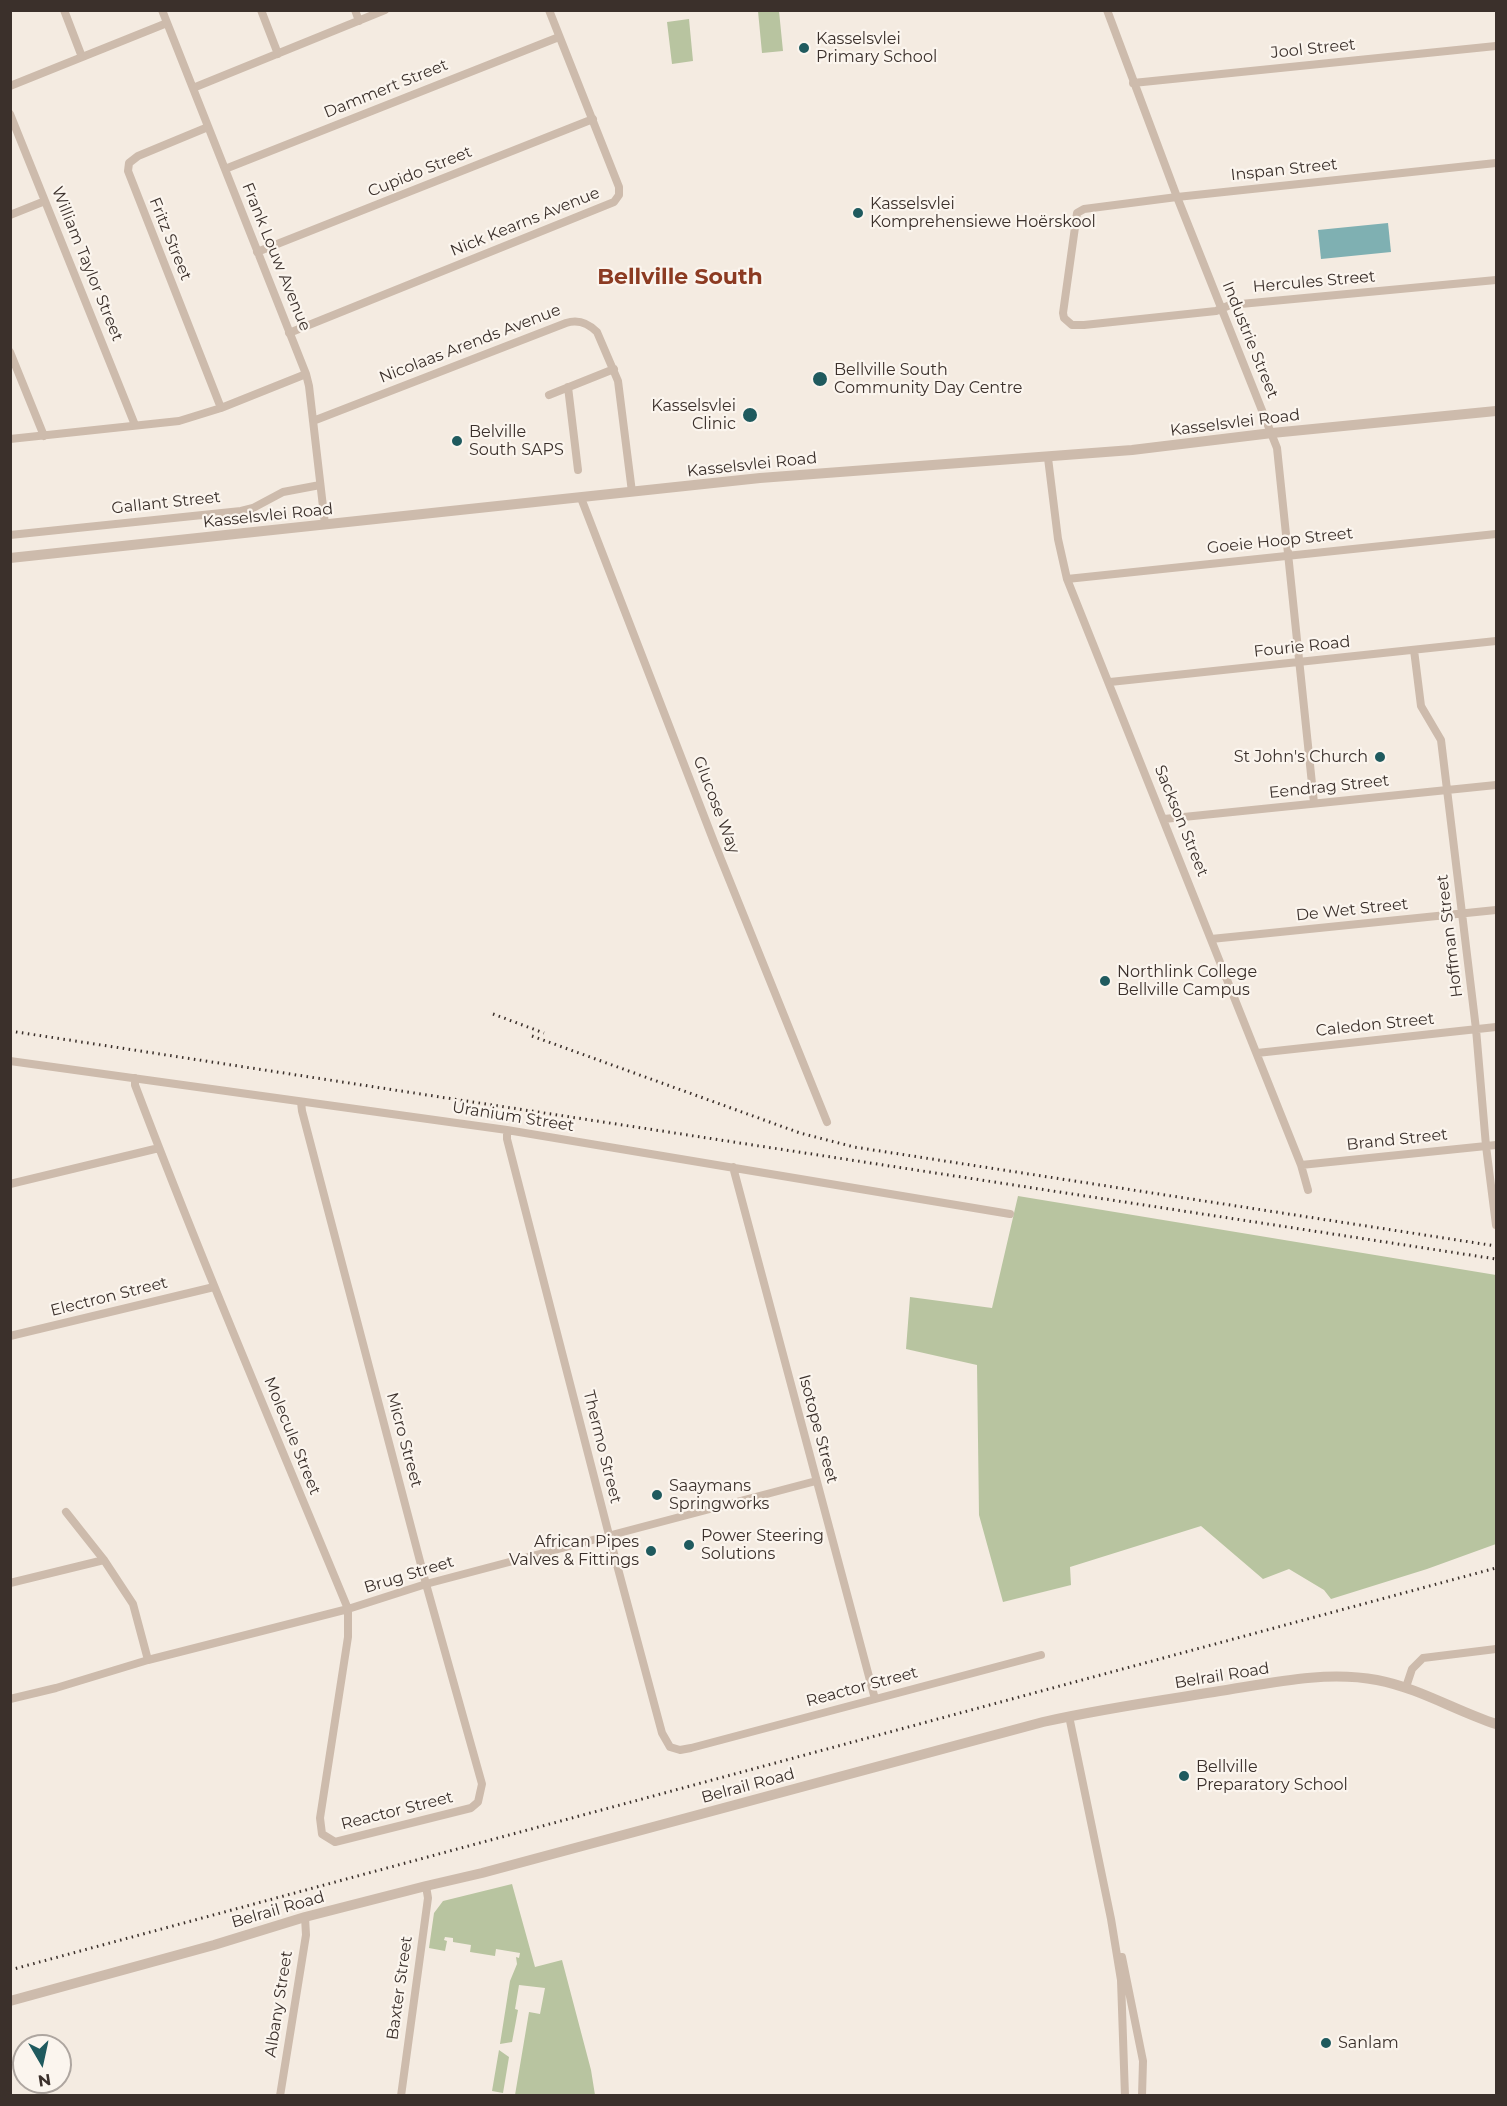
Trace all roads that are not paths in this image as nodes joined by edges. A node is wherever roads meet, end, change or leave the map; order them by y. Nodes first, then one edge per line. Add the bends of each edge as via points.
1 (64, 10) edge
2 (162, 10) edge
3 (261, 10) edge
4 (355, 10) edge
5 (385, 10) edge
6 (549, 10) edge
7 (1107, 10) edge
8 (359, 21) junction
9 (167, 23) junction
10 (559, 37) junction
11 (1497, 45) edge
12 (278, 54) junction
13 (82, 57) junction
14 (1133, 83) junction
15 (10, 86) edge
16 (193, 88) junction
17 (593, 119) junction
18 (12, 120) edge
19 (208, 127) junction
20 (1497, 164) edge
21 (225, 169) junction
22 (1177, 196) junction
23 (45, 201) junction
24 (1077, 213) joint
25 (10, 215) edge
26 (257, 252) junction
27 (1497, 280) edge
28 (1221, 309) junction
29 (289, 333) junction
30 (10, 352) edge
31 (614, 369) junction
32 (306, 374) junction
33 (568, 387) junction
34 (549, 394) dead end
35 (221, 408) junction
36 (1497, 411) edge
37 (313, 421) junction
38 (135, 425) junction
39 (1272, 434) junction
40 (44, 435) junction
41 (10, 439) edge
42 (1048, 458) junction
43 (578, 470) dead end
44 (320, 485) junction
45 (632, 492) junction
46 (581, 498) junction
47 (325, 524) junction
48 (1497, 534) edge
49 (10, 535) edge
50 (1289, 556) junction
51 (10, 558) edge
52 (1067, 579) junction
53 (1497, 641) edge
54 (1414, 650) junction
55 (1299, 663) junction
56 (1110, 682) junction
57 (1497, 785) edge
58 (1446, 790) junction
59 (1314, 803) junction
60 (1164, 819) junction
61 (1497, 910) edge
62 (1462, 914) junction
63 (1211, 939) junction
64 (1497, 1027) edge
65 (1476, 1029) junction
66 (1257, 1053) junction
67 (10, 1061) edge
68 (135, 1078) junction
69 (301, 1102) junction
70 (827, 1122) dead end
71 (507, 1130) junction
72 (1497, 1145) edge
73 (1486, 1146) junction
74 (159, 1148) junction
75 (1301, 1165) junction
76 (733, 1167) junction
77 (10, 1184) edge
78 (1308, 1190) dead end
79 (1010, 1214) dead end
80 (1497, 1226) edge
81 (214, 1287) junction
82 (10, 1336) edge
83 (816, 1481) junction
84 (66, 1512) dead end
85 (609, 1535) junction
86 (104, 1560) junction
87 (10, 1583) edge
88 (426, 1584) junction
89 (348, 1609) junction
90 (1497, 1649) edge
91 (1041, 1655) dead end
92 (148, 1660) junction
93 (1406, 1687) junction
94 (10, 1699) edge
95 (875, 1700) junction
96 (1069, 1716) junction
97 (1497, 1724) edge
98 (691, 1748) joint
99 (482, 1784) joint
100 (320, 1818) joint
101 (426, 1886) junction
102 (304, 1917) junction
103 (1111, 1919) junction
104 (10, 2001) edge
105 (280, 2096) edge
106 (400, 2096) edge
107 (1125, 2096) edge
108 (1142, 2096) edge

1 - 13 street
2 - 9 street, Frank Louw Avenue
3 - 12 street
4 - 8 street
5 - 8 street
6 - 10 street, Nick Kearns Avenue
7 - 14 street, Industrie Street
8 - 12 street
9 - 13 street
9 - 16 street, Frank Louw Avenue
10 - 17 street, Nick Kearns Avenue
10 - 21 street, Dammert Street
11 - 14 street, Jool Street
12 - 16 street
13 - 15 street
14 - 22 street, Industrie Street
16 - 19 street, Frank Louw Avenue
17 - 26 street, Cupido Street
17 - 29 street, Nick Kearns Avenue via 619,187 614,202
18 - 23 street, William Taylor Street
19 - 21 street, Frank Louw Avenue
19 - 35 street, Fritz Street via 132,159 128,171
20 - 22 street, Inspan Street
21 - 26 street, Frank Louw Avenue
22 - 24 street, Inspan Street via 1089,207
22 - 28 street, Industrie Street
23 - 25 street
23 - 38 street, William Taylor Street
24 - 28 street, Hercules Street via 1062,307 1064,318 1072,325
26 - 29 street, Frank Louw Avenue
27 - 28 street, Hercules Street
28 - 39 street, Industrie Street
29 - 32 street, Frank Louw Avenue
30 - 40 street
31 - 33 street
31 - 37 street, Nicolaas Arends Avenue via 597,332 584,323 570,321
31 - 45 street, Nicolaas Arends Avenue via 622,398
32 - 35 street
32 - 37 street, Frank Louw Avenue
33 - 34 street
33 - 43 street
35 - 38 street via 179,421
36 - 39 street, Kasselsvlei Road
37 - 44 street, Frank Louw Avenue
38 - 40 street
39 - 42 street, Kasselsvlei Road
39 - 50 street, Industrie Street via 1277,448
40 - 41 street
42 - 45 street, Kasselsvlei Road via 824,472
42 - 52 street, Sackson Street
44 - 47 street, Frank Louw Avenue
44 - 49 street, Gallant Street via 283,492 242,511
45 - 46 street, Kasselsvlei Road
46 - 47 street, Kasselsvlei Road
46 - 70 street, Glucose Way
47 - 51 street, Kasselsvlei Road
48 - 50 street, Goeie Hoop Street
50 - 52 street, Goeie Hoop Street
50 - 55 street, Industrie Street
52 - 56 street, Sackson Street
53 - 54 street, Fourie Road
54 - 55 street, Fourie Road
54 - 58 street, Hoffman Street via 1421,706 1441,740
55 - 56 street, Fourie Road
55 - 59 street, Industrie Street
56 - 60 street, Sackson Street
57 - 58 street, Eendrag Street
58 - 59 street, Eendrag Street
58 - 62 street, Hoffman Street
59 - 60 street, Eendrag Street
60 - 63 street, Sackson Street
61 - 62 street, De Wet Street
62 - 63 street, De Wet Street
62 - 65 street, Hoffman Street
63 - 66 street, Sackson Street
64 - 65 street, Caledon Street
65 - 66 street, Caledon Street
65 - 73 street, Hoffman Street
66 - 75 street, Sackson Street
67 - 68 street, Uranium Street
68 - 69 street, Uranium Street
68 - 74 street, Molecule Street
69 - 71 street, Uranium Street
69 - 88 street, Micro Street
71 - 76 street, Uranium Street
71 - 85 street, Thermo Street
72 - 73 street, Brand Street
73 - 75 street, Brand Street
73 - 80 street, Hoffman Street
74 - 77 street
74 - 81 street, Molecule Street
75 - 78 street, Sackson Street
76 - 79 street, Uranium Street
76 - 83 street, Isotope Street
81 - 82 street, Electron Street
81 - 89 street, Molecule Street
83 - 85 street, Brug Street
83 - 95 street, Isotope Street
84 - 86 street
85 - 88 street, Brug Street
85 - 98 street, Thermo Street via 662,1733 670,1747
86 - 87 street
86 - 92 street via 133,1604
88 - 89 street, Brug Street
88 - 99 street, Micro Street
89 - 92 street, Brug Street
89 - 100 street, Molecule Street via 348,1637
90 - 93 street via 1423,1658 1414,1667
91 - 95 street, Reactor Street
92 - 94 street, Brug Street
93 - 96 street, Belrail Road via 1359,1677 1312,1677
93 - 97 street, Belrail Road
95 - 98 street, Reactor Street
96 - 101 street, Belrail Road
96 - 103 street
99 - 100 street, Reactor Street via 478,1802 471,1808 342,1841 324,1837
101 - 102 street, Belrail Road
101 - 106 street, Baxter Street via 428,1898
102 - 104 street, Belrail Road
102 - 105 street, Albany Street via 306,1935
103 - 107 street via 1121,1980
103 - 108 street via 1131,1993 1143,2061

